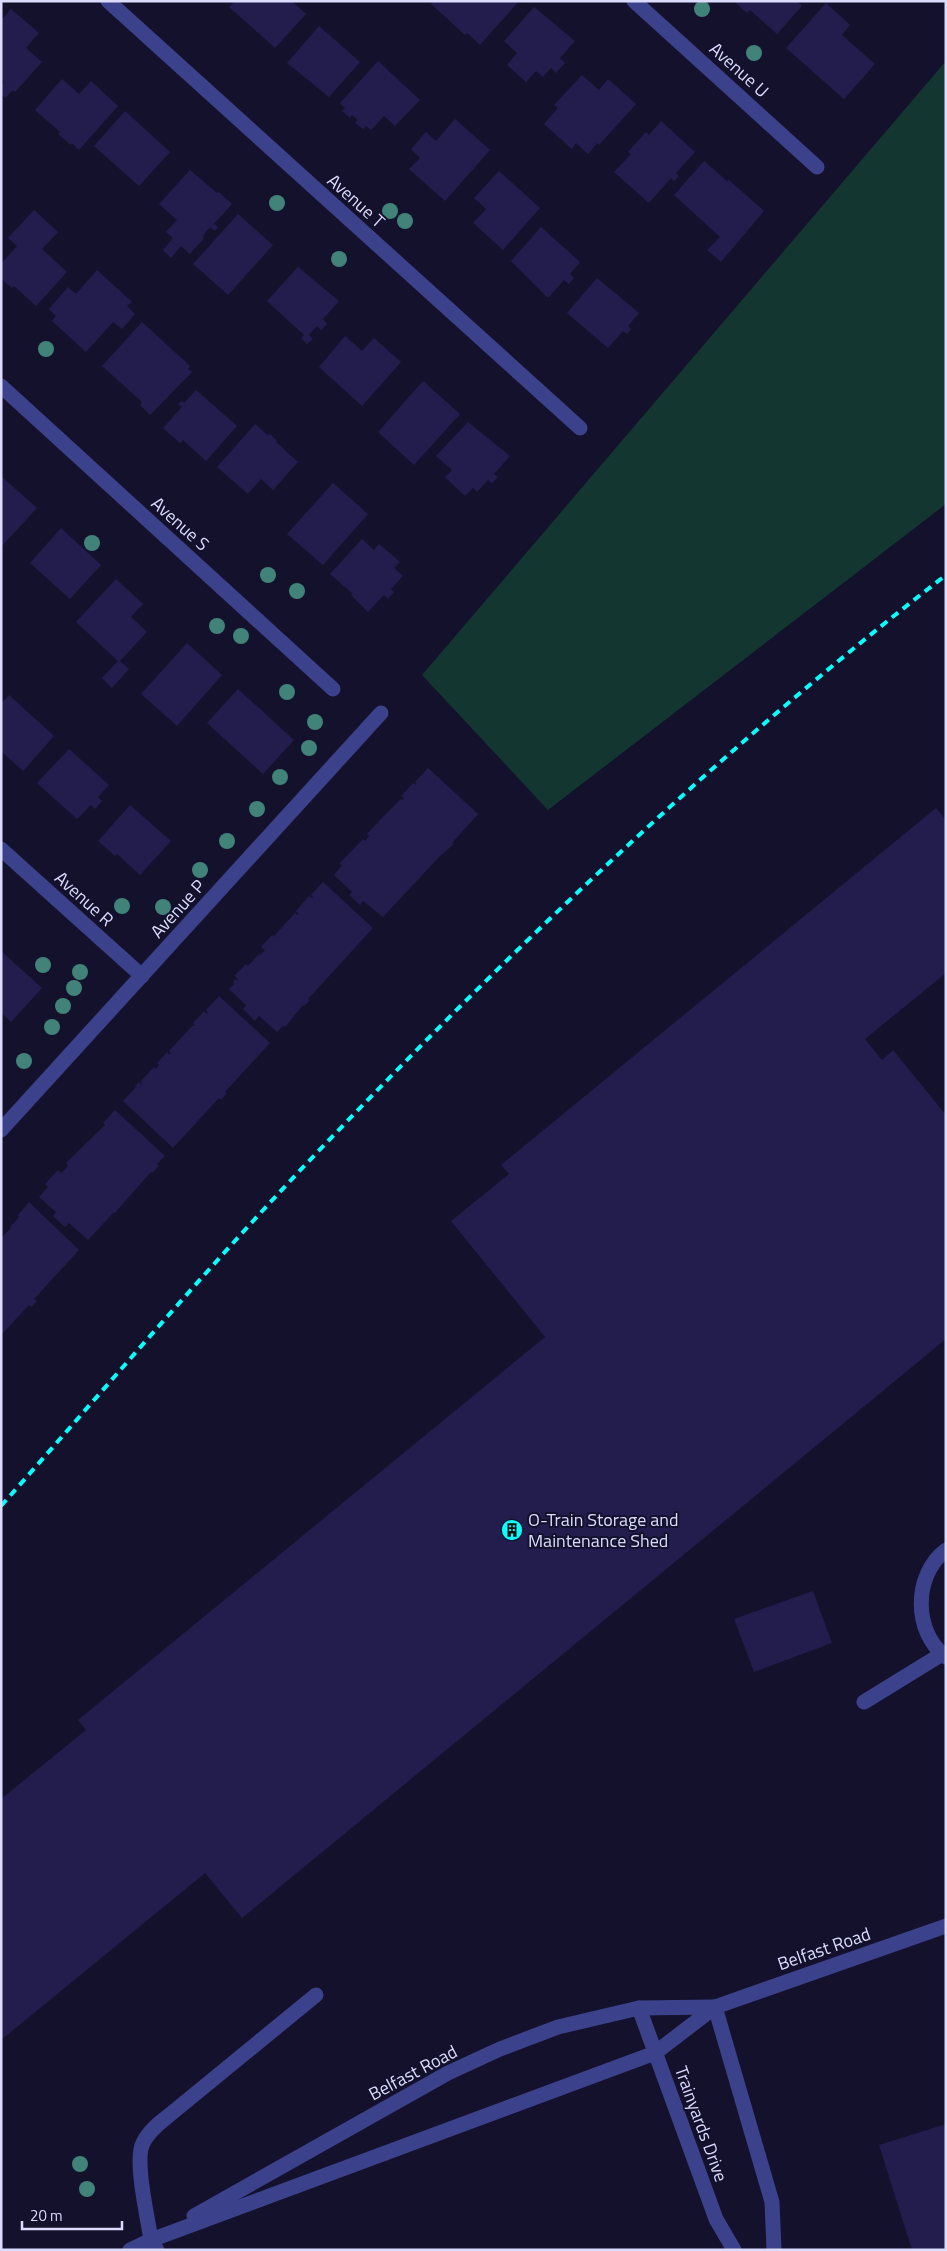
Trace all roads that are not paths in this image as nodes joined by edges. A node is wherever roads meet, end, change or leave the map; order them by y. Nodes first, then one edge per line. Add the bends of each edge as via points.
1 (108, 1) edge
2 (634, 1) edge
3 (817, 167) dead end
4 (1, 386) edge
5 (580, 428) dead end
6 (333, 689) dead end
7 (381, 713) dead end
8 (1, 849) edge
9 (142, 976) junction
10 (1, 1130) edge
11 (946, 1550) edge
12 (944, 1656) edge
13 (864, 1702) dead end
14 (946, 1926) edge
15 (316, 1995) dead end
16 (715, 2007) junction
17 (639, 2008) junction
18 (655, 2053) junction
19 (154, 2245) edge
20 (130, 2250) edge
21 (734, 2250) edge
22 (774, 2250) edge

1 - 5 street, Avenue T
2 - 3 street, Avenue U
4 - 6 street, Avenue S
7 - 9 street, Avenue P
8 - 9 street, Avenue R
9 - 10 street, Avenue P
11 - 12 street via 930,1569 920,1604 927,1631
12 - 13 street
14 - 16 street, Belfast Road
15 - 19 street via 151,2130 142,2143 139,2157
16 - 17 street, Belfast Road
16 - 18 street, Belfast Road
16 - 22 street via 772,2202
17 - 18 street, Trainyards Drive
17 - 19 street, Belfast Road via 558,2027 448,2073
18 - 19 street, Belfast Road
18 - 21 street, Trainyards Drive via 716,2219
19 - 20 street, Belfast Road

